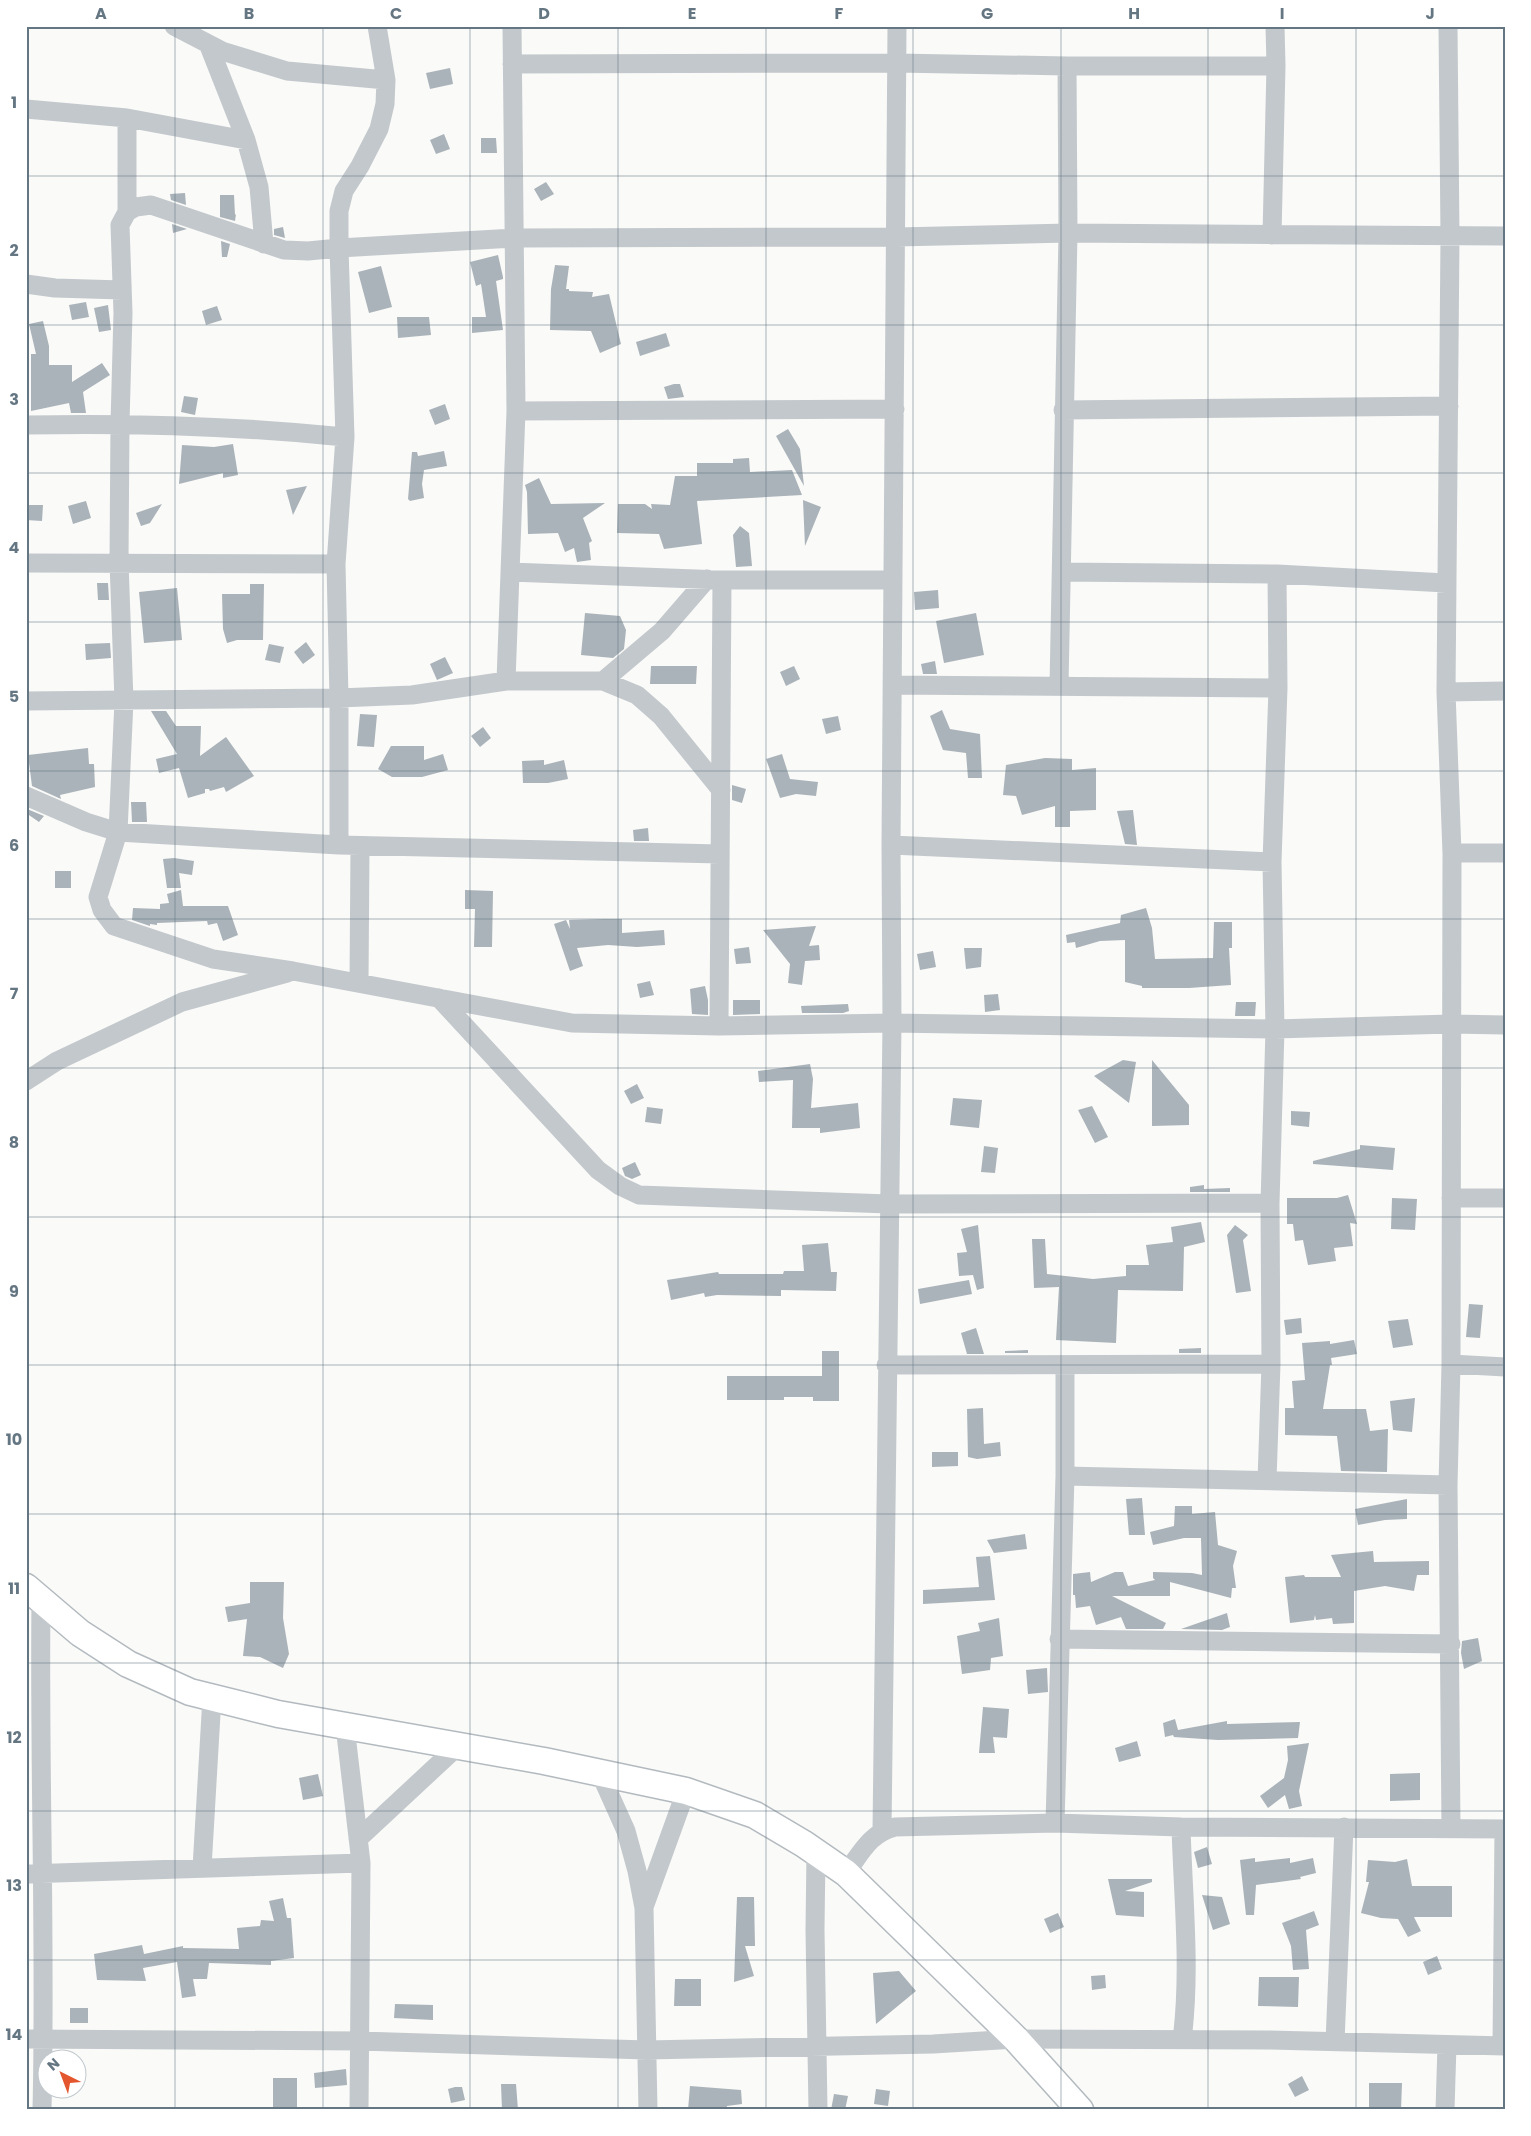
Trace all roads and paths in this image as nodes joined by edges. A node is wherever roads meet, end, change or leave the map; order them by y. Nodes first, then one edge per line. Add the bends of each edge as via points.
1 (174, 26) edge
2 (377, 26) edge
3 (512, 26) edge
4 (897, 26) edge
5 (1275, 26) edge
6 (1448, 26) edge
7 (209, 46) junction
8 (897, 63) junction
9 (512, 64) junction
10 (1067, 66) junction
11 (1276, 66) junction
12 (386, 80) junction
13 (26, 109) edge
14 (127, 118) junction
15 (246, 140) junction
16 (127, 212) junction
17 (1068, 233) junction
18 (1272, 235) junction
19 (1505, 236) edge
20 (896, 237) junction
21 (1450, 237) junction
22 (514, 238) junction
23 (264, 244) junction
24 (339, 248) junction
25 (26, 284) edge
26 (122, 290) junction
27 (1449, 406) junction
28 (894, 409) junction
29 (1063, 410) junction
30 (516, 411) junction
31 (26, 424) edge
32 (120, 424) junction
33 (345, 437) junction
34 (119, 562) junction
35 (26, 563) edge
36 (336, 564) junction
37 (510, 572) junction
38 (1062, 572) junction
39 (1277, 574) junction
40 (715, 579) junction
41 (893, 580) junction
42 (1446, 583) junction
43 (506, 680) junction
44 (603, 681) junction
45 (892, 685) junction
46 (1059, 686) junction
47 (1278, 688) junction
48 (1505, 691) edge
49 (1446, 692) junction
50 (340, 698) junction
51 (26, 701) edge
52 (124, 701) junction
53 (721, 790) junction
54 (26, 796) edge
55 (118, 832) junction
56 (339, 845) junction
57 (891, 845) junction
58 (360, 846) junction
59 (1452, 853) junction
60 (720, 854) junction
61 (1505, 854) edge
62 (1272, 862) junction
63 (293, 971) junction
64 (359, 983) junction
65 (439, 998) junction
66 (892, 1023) junction
67 (1451, 1024) junction
68 (1505, 1025) edge
69 (719, 1026) junction
70 (1274, 1029) junction
71 (26, 1081) edge
72 (1451, 1198) junction
73 (1505, 1198) edge
74 (1270, 1203) junction
75 (889, 1204) junction
76 (1271, 1364) junction
77 (1451, 1364) junction
78 (886, 1365) junction
79 (1065, 1366) junction
80 (1505, 1367) edge
81 (1065, 1476) junction
82 (1268, 1480) junction
83 (1448, 1485) junction
84 (34, 1594) edge
85 (1060, 1639) junction
86 (1450, 1644) junction
87 (212, 1697) junction
88 (33, 1723) edge
89 (345, 1726) junction
90 (458, 1746) junction
91 (600, 1773) junction
92 (686, 1791) junction
93 (1055, 1823) junction
94 (1181, 1827) junction
95 (1344, 1827) junction
96 (1450, 1829) junction
97 (1504, 1829) edge
98 (882, 1830) junction
99 (358, 1839) junction
100 (816, 1852) junction
101 (361, 1863) junction
102 (202, 1868) junction
103 (846, 1873) junction
104 (34, 1874) edge
105 (644, 1908) junction
106 (35, 2039) edge
107 (1016, 2039) junction
108 (1182, 2040) junction
109 (360, 2041) junction
110 (1335, 2042) junction
111 (1447, 2045) junction
112 (1503, 2046) edge
113 (818, 2047) junction
114 (647, 2050) junction
115 (42, 2110) edge
116 (359, 2110) edge
117 (648, 2110) edge
118 (818, 2110) edge
119 (1080, 2110) edge
120 (1445, 2110) edge

1 - 7 street
2 - 12 street
3 - 9 street
4 - 8 street
5 - 11 street
6 - 21 street
7 - 12 street via 287,71
7 - 15 street
8 - 9 street
8 - 10 street
8 - 20 street
9 - 22 street
10 - 11 street
10 - 17 street
11 - 18 street
12 - 24 street via 386,104 379,129 344,191 339,212
13 - 14 street
14 - 15 street
14 - 16 street
15 - 23 street via 259,188
16 - 23 street via 151,205
16 - 26 street via 120,225
17 - 18 street
17 - 20 street
17 - 29 street
18 - 21 street
19 - 21 street
20 - 22 street
20 - 28 street
21 - 27 street
22 - 24 street
22 - 30 street
23 - 24 street via 284,250
24 - 33 street
25 - 26 street
26 - 32 street
27 - 29 street
27 - 42 street
28 - 30 street
28 - 41 street
29 - 38 street
30 - 37 street
31 - 32 street
32 - 33 street via 284,430
32 - 34 street
33 - 36 street
34 - 35 street
34 - 36 street
34 - 52 street
36 - 50 street
37 - 40 street
37 - 43 street
38 - 39 street
38 - 46 street
39 - 42 street
39 - 47 street
40 - 41 street
40 - 44 street via 662,631
40 - 53 street
41 - 45 street
42 - 49 street
43 - 44 street
43 - 50 street via 412,695
44 - 53 street via 637,696 662,716
45 - 46 street
45 - 57 street
46 - 47 street
47 - 62 street
48 - 49 street
49 - 59 street
50 - 52 street
50 - 56 street
51 - 52 street
52 - 55 street
53 - 60 street
54 - 55 street
55 - 56 street
55 - 63 street via 98,897 102,910 114,926 213,959
56 - 58 street
57 - 62 street
57 - 66 street
58 - 60 street
58 - 64 street
59 - 61 street
59 - 67 street
60 - 69 street
62 - 70 street
63 - 64 street
63 - 71 street via 182,1002 57,1061
64 - 65 street
65 - 69 street via 572,1023
65 - 75 street via 598,1170 639,1195
66 - 69 street
66 - 70 street
66 - 75 street
67 - 68 street
67 - 70 street
67 - 72 street
70 - 74 street
72 - 73 street
72 - 77 street
74 - 75 street
74 - 76 street
75 - 78 street
76 - 79 street
76 - 82 street
77 - 80 street
77 - 83 street
78 - 79 street
78 - 98 street
79 - 81 street
81 - 82 street
81 - 85 street
82 - 83 street
83 - 86 street
84 - 87 main road via 80,1633 128,1664 190,1692
84 - 88 street
85 - 86 street
85 - 93 street
86 - 96 street
87 - 89 main road via 278,1714
87 - 102 street
88 - 104 street
89 - 90 main road
89 - 99 street
90 - 91 main road
90 - 99 street
91 - 92 main road
91 - 105 street via 626,1831
92 - 100 main road via 755,1815
92 - 105 street
93 - 94 street
93 - 98 street
94 - 95 street
94 - 108 street via 1186,1964
95 - 96 street
95 - 110 street
96 - 97 street
97 - 112 street
98 - 103 street via 872,1838
99 - 101 street
100 - 103 main road
100 - 113 street
101 - 102 street
101 - 109 street
102 - 104 street
103 - 107 main road
104 - 106 street
105 - 114 street
106 - 109 street
106 - 115 street
107 - 108 street
107 - 113 street
107 - 119 main road
108 - 110 street
109 - 114 street
109 - 116 street
110 - 111 street
111 - 112 street
111 - 120 street
113 - 114 street
113 - 118 street
114 - 117 street

